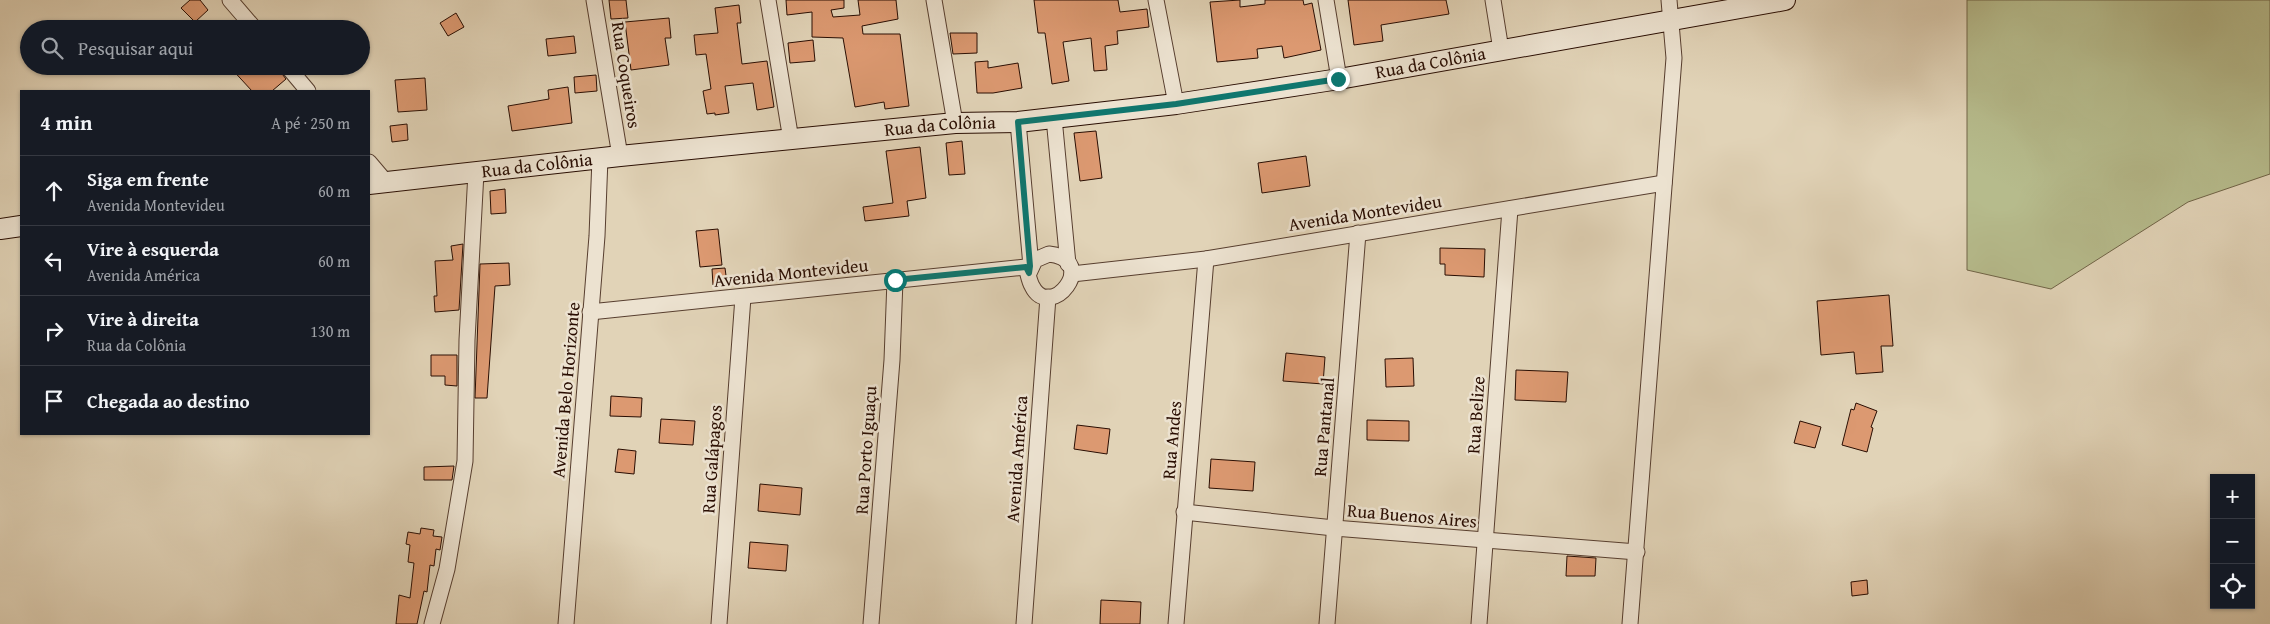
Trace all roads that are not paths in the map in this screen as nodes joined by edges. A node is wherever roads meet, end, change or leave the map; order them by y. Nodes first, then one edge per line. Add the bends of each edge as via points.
1 (230, 0) edge
2 (594, 0) edge
3 (768, 0) edge
4 (934, 0) edge
5 (1156, 0) edge
6 (1326, 0) edge
7 (1493, 0) edge
8 (1669, 0) edge
9 (1785, 0) edge
10 (247, 20) edge
11 (1672, 20) junction
12 (1501, 50) junction
13 (295, 75) edge
14 (1338, 79) junction
15 (307, 90) edge
16 (1176, 104) junction
17 (1054, 118) junction
18 (1018, 122) junction
19 (955, 123) junction
20 (791, 140) junction
21 (620, 156) junction
22 (600, 158) junction
23 (370, 164) edge
24 (476, 172) junction
25 (378, 183) edge
26 (1664, 183) junction
27 (1510, 209) junction
28 (20, 226) edge
29 (0, 230) edge
30 (1358, 233) junction
31 (1206, 259) junction
32 (1028, 267) junction
33 (1070, 269) junction
34 (895, 280) junction
35 (743, 297) junction
36 (1048, 297) junction
37 (590, 312) junction
38 (1184, 512) junction
39 (1334, 528) junction
40 (1486, 541) junction
41 (1637, 552) junction
42 (432, 624) edge
43 (566, 624) edge
44 (719, 624) edge
45 (871, 624) edge
46 (1024, 624) edge
47 (1176, 624) edge
48 (1327, 624) edge
49 (1479, 624) edge
50 (1630, 624) edge

1 - 10 street
2 - 21 street, Rua Coqueiros
3 - 20 street
4 - 19 street
5 - 16 street
6 - 14 street
7 - 12 street
8 - 11 street
9 - 11 main road, Rua da Colônia
11 - 12 main road, Rua da Colônia
11 - 26 street via 1674,58
12 - 14 main road, Rua da Colônia
13 - 15 street
14 - 16 main road, Rua da Colônia
16 - 17 main road, Rua da Colônia
17 - 18 main road, Rua da Colônia
17 - 33 street
18 - 19 main road, Rua da Colônia
18 - 32 street
19 - 20 main road, Rua da Colônia
20 - 21 main road, Rua da Colônia
21 - 22 main road, Rua da Colônia
22 - 24 main road, Rua da Colônia
22 - 37 street, Avenida Belo Horizonte
23 - 25 street
24 - 25 main road, Rua da Colônia
24 - 42 street via 465,461 447,569
26 - 27 street, Avenida Montevideu
26 - 41 street
27 - 30 street, Avenida Montevideu
27 - 40 street, Rua Belize
28 - 29 main road
30 - 31 street, Avenida Montevideu
30 - 39 street, Rua Pantanal
31 - 33 street, Avenida Montevideu
31 - 38 street, Rua Andes
32 - 33 street via 1048,254 1063,258
32 - 34 street, Avenida Montevideu
32 - 36 street via 1032,286
33 - 36 street via 1068,288
34 - 35 street, Avenida Montevideu
34 - 45 street, Rua Porto Iguaçu via 892,360
35 - 37 street, Avenida Montevideu
35 - 44 street, Rua Galápagos
36 - 46 street, Avenida América
37 - 43 street, Avenida Belo Horizonte
38 - 39 street, Rua Buenos Aires
38 - 47 street, Rua Andes
39 - 40 street, Rua Buenos Aires
39 - 48 street, Rua Pantanal
40 - 41 street, Rua Buenos Aires
40 - 49 street, Rua Belize
41 - 50 street

